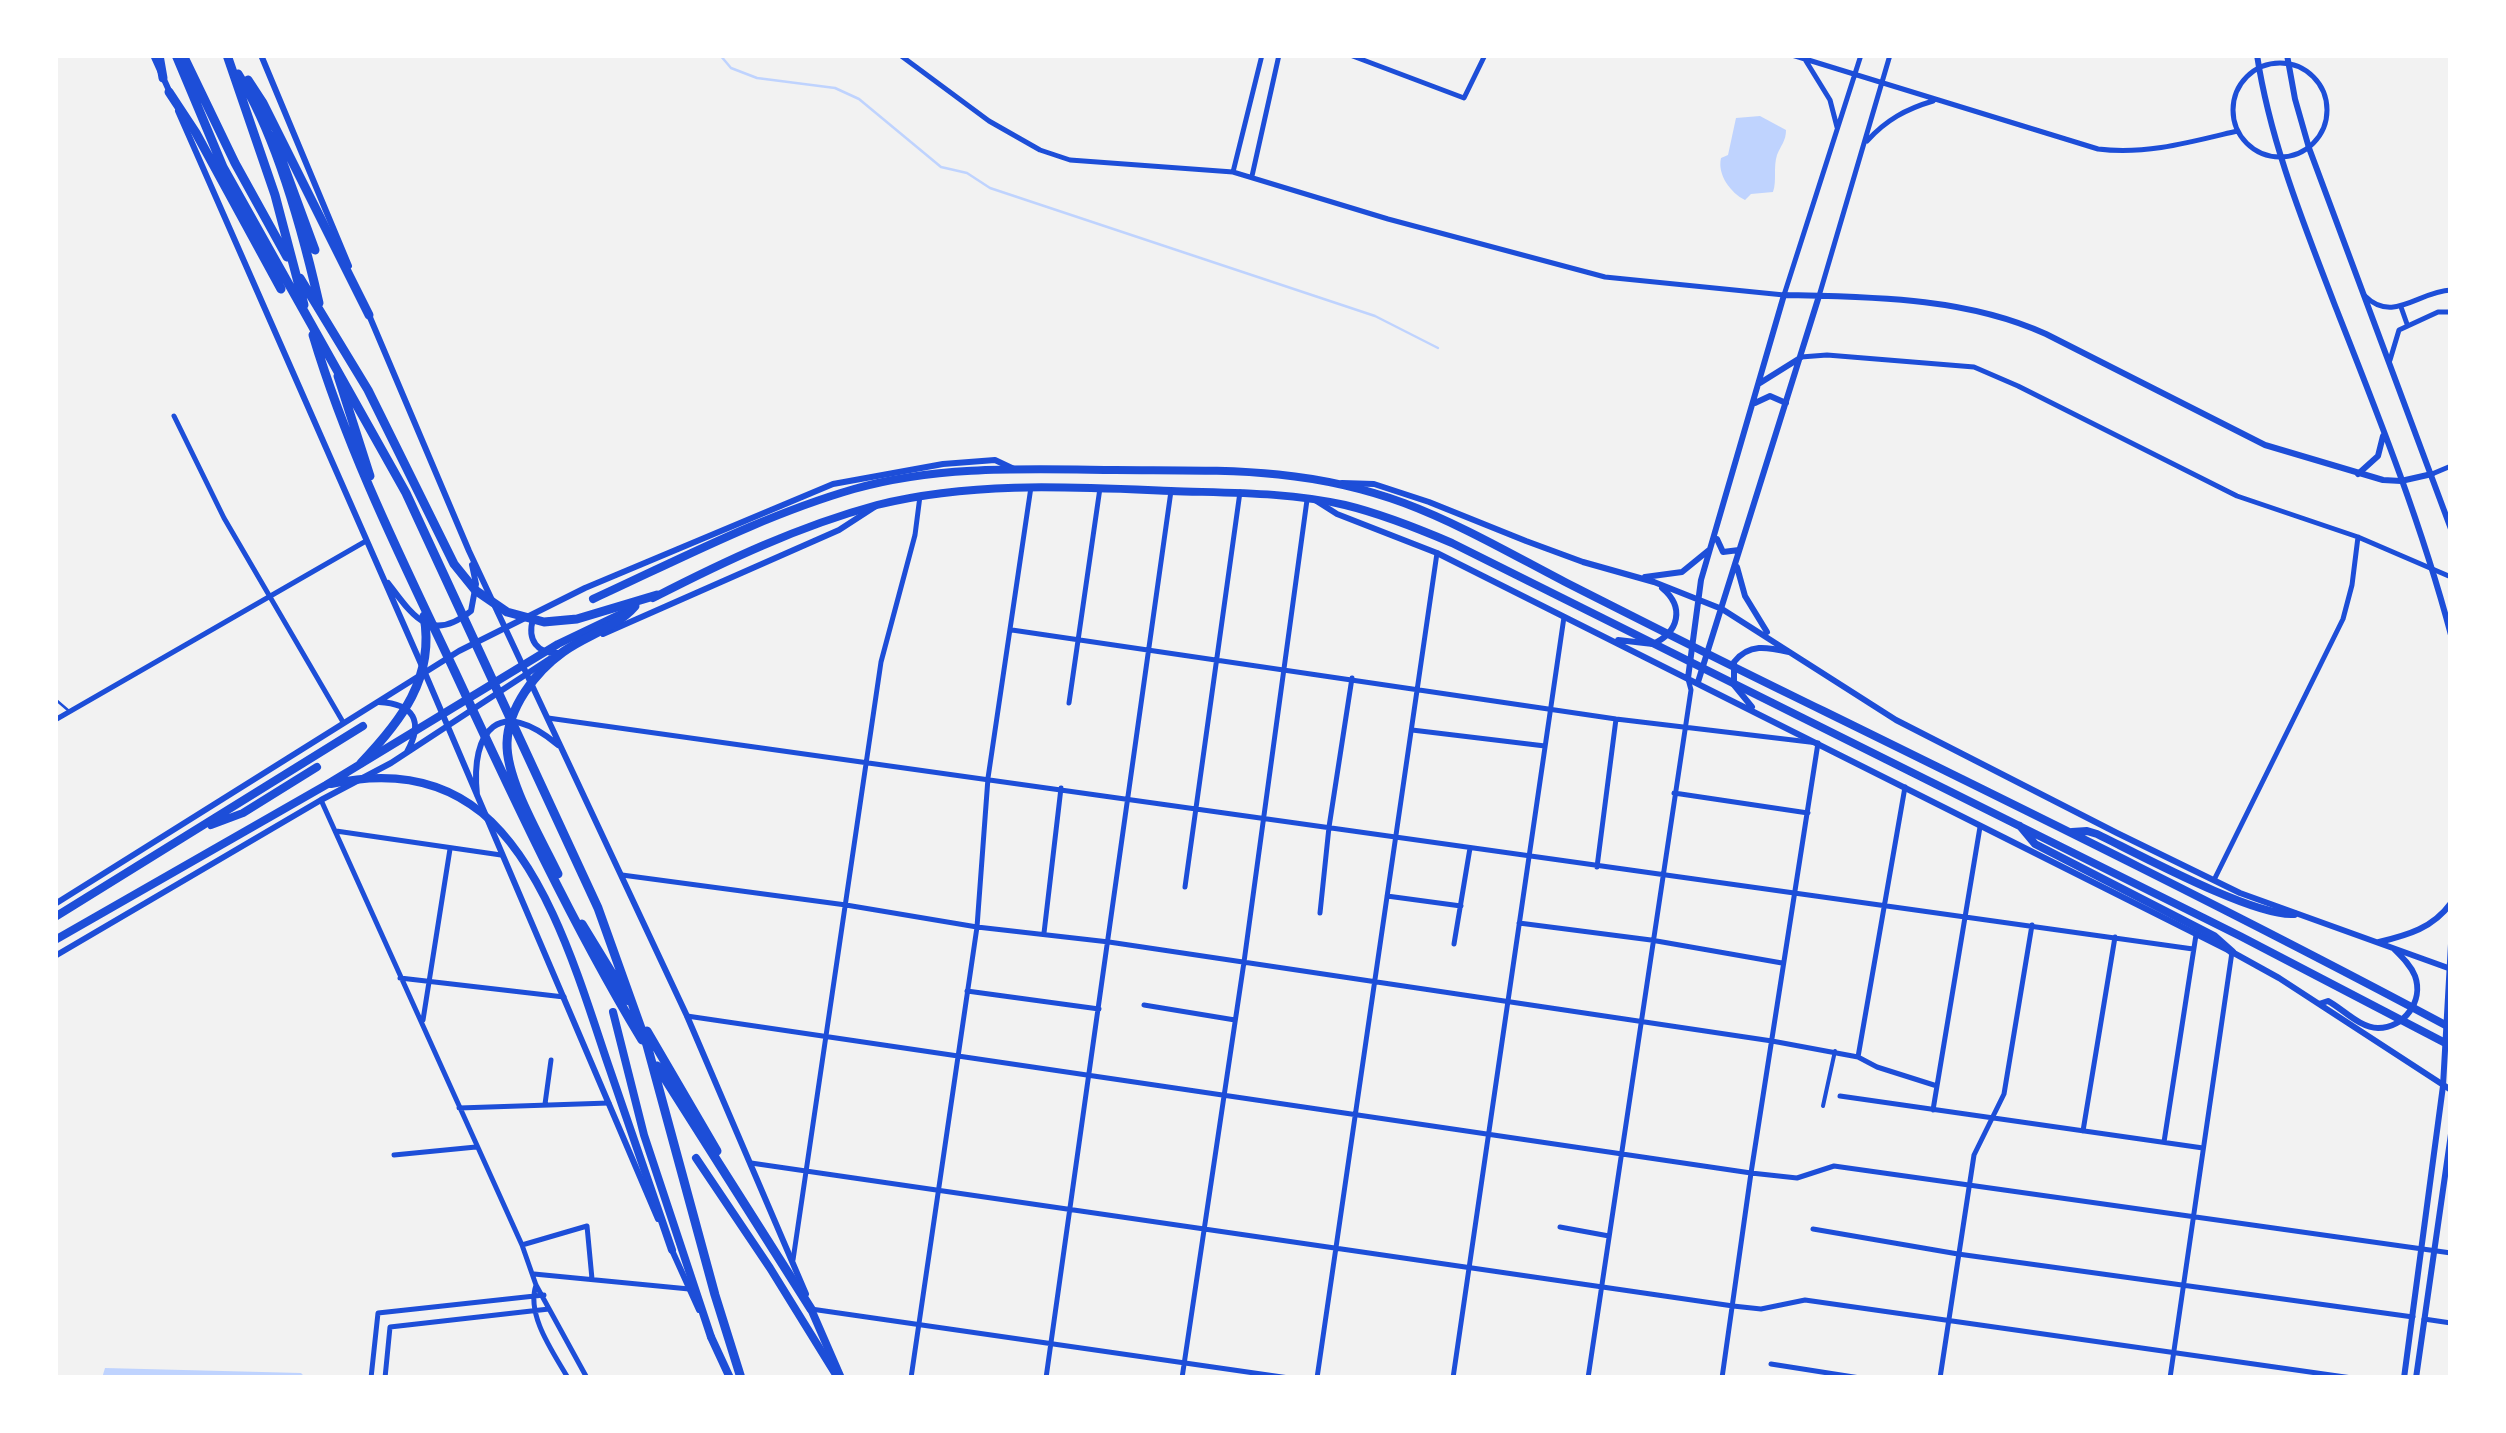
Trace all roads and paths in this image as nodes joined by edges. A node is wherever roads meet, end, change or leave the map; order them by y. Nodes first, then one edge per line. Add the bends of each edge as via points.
1 (156, 55) edge
2 (180, 55) edge
3 (261, 55) edge
4 (900, 55) edge
5 (1262, 55) edge
6 (1279, 55) edge
7 (1350, 55) edge
8 (1485, 55) edge
9 (1792, 55) edge
10 (1861, 55) edge
11 (1879, 55) edge
12 (2257, 55) edge
13 (1890, 56) edge
14 (228, 57) edge
15 (1804, 58) junction
16 (2287, 59) edge
17 (2259, 68) junction
18 (1856, 75) junction
19 (163, 78) joint
20 (1881, 82) junction
21 (246, 87) junction
22 (169, 92) junction
23 (1937, 100) junction
24 (2237, 130) junction
25 (1838, 131) junction
26 (1865, 144) junction
27 (2309, 148) junction
28 (2281, 158) junction
29 (1233, 172) junction
30 (1252, 176) junction
31 (315, 250) dead end
32 (280, 289) dead end
33 (2451, 290) edge
34 (2363, 294) junction
35 (1784, 295) junction
36 (1819, 296) junction
37 (2401, 306) junction
38 (2451, 312) edge
39 (369, 315) junction
40 (2408, 324) junction
41 (1801, 357) junction
42 (2389, 363) junction
43 (1759, 384) junction
44 (1786, 403) junction
45 (1754, 404) junction
46 (174, 416) dead end
47 (2384, 430) junction
48 (2451, 466) edge
49 (1015, 469) junction
50 (2358, 474) junction
51 (2432, 474) junction
52 (2401, 481) junction
53 (1341, 483) junction
54 (1031, 487) junction
55 (1100, 488) junction
56 (1171, 491) junction
57 (1240, 492) junction
58 (920, 496) junction
59 (1311, 499) junction
60 (876, 506) junction
61 (2451, 529) edge
62 (1716, 532) junction
63 (2358, 537) junction
64 (366, 541) junction
65 (1742, 548) junction
66 (1710, 550) junction
67 (470, 551) junction
68 (1437, 553) junction
69 (1736, 566) junction
70 (2432, 568) junction
71 (382, 574) junction
72 (2451, 577) edge
73 (1640, 578) junction
74 (1654, 582) junction
75 (269, 595) junction
76 (657, 596) junction
77 (594, 599) dead end
78 (1698, 600) junction
79 (636, 606) junction
80 (538, 609) junction
81 (1722, 609) junction
82 (1564, 617) junction
83 (505, 627) junction
84 (1012, 630) junction
85 (2451, 635) edge
86 (1770, 637) junction
87 (1607, 638) junction
88 (1078, 639) junction
89 (1148, 650) junction
90 (560, 652) junction
91 (1794, 653) junction
92 (1216, 660) junction
93 (1284, 670) junction
94 (527, 671) junction
95 (425, 673) junction
96 (1352, 678) junction
97 (1688, 678) junction
98 (1698, 682) junction
99 (1417, 688) junction
100 (1691, 690) junction
101 (55, 699) edge
102 (376, 702) junction
103 (1069, 703) dead end
104 (1549, 709) junction
105 (1756, 711) junction
106 (70, 712) junction
107 (548, 718) junction
108 (1616, 719) junction
109 (55, 720) edge
110 (343, 722) junction
111 (362, 726) dead end
112 (447, 726) junction
113 (1684, 726) junction
114 (1412, 730) junction
115 (1818, 743) junction
116 (1544, 746) junction
117 (562, 749) junction
118 (406, 753) junction
119 (362, 763) junction
120 (867, 764) junction
121 (317, 768) dead end
122 (988, 778) junction
123 (326, 785) junction
124 (1061, 788) junction
125 (1905, 788) junction
126 (1674, 793) junction
127 (1128, 798) junction
128 (321, 800) junction
129 (478, 804) junction
130 (1197, 808) junction
131 (1808, 813) junction
132 (1264, 819) junction
133 (2020, 826) junction
134 (1328, 827) junction
135 (1980, 827) junction
136 (201, 828) junction
137 (336, 831) junction
138 (2070, 833) junction
139 (1394, 838) junction
140 (1470, 848) junction
141 (450, 849) junction
142 (502, 855) junction
143 (1528, 857) junction
144 (1597, 867) junction
145 (622, 875) junction
146 (1662, 875) junction
147 (2214, 880) junction
148 (1184, 887) dead end
149 (1796, 893) junction
150 (1386, 896) junction
151 (2451, 903) edge
152 (55, 904) edge
153 (1886, 904) junction
154 (846, 905) junction
155 (1461, 906) junction
156 (1320, 912) dead end
157 (2294, 914) junction
158 (1966, 915) junction
159 (55, 917) edge
160 (1518, 922) junction
161 (2032, 925) junction
162 (977, 927) junction
163 (1044, 933) junction
164 (2196, 934) junction
165 (2115, 937) junction
166 (55, 940) edge
167 (1652, 940) junction
168 (1110, 942) junction
169 (2379, 942) junction
170 (1454, 944) dead end
171 (2451, 944) edge
172 (2392, 946) junction
173 (2194, 949) junction
174 (2232, 952) junction
175 (55, 956) edge
176 (1244, 962) junction
177 (1784, 963) junction
178 (2449, 968) edge
179 (400, 978) junction
180 (429, 981) junction
181 (1375, 981) junction
182 (967, 992) junction
183 (564, 997) junction
184 (1508, 1001) junction
185 (2319, 1004) junction
186 (1144, 1005) dead end
187 (1100, 1010) junction
188 (613, 1012) dead end
189 (2449, 1012) edge
190 (687, 1016) junction
191 (1235, 1020) junction
192 (1640, 1020) junction
193 (422, 1023) junction
194 (2451, 1028) edge
195 (826, 1036) junction
196 (1772, 1041) junction
197 (2451, 1046) edge
198 (1835, 1051) junction
199 (957, 1056) junction
200 (1858, 1058) junction
201 (551, 1060) dead end
202 (1090, 1076) junction
203 (1936, 1086) junction
204 (2447, 1088) edge
205 (1223, 1096) junction
206 (1840, 1096) dead end
207 (609, 1103) junction
208 (544, 1104) junction
209 (1823, 1106) dead end
210 (459, 1108) junction
211 (1933, 1110) junction
212 (1356, 1115) junction
213 (1993, 1120) junction
214 (2083, 1130) junction
215 (2451, 1134) edge
216 (1489, 1135) junction
217 (2164, 1142) junction
218 (478, 1147) junction
219 (2204, 1148) junction
220 (1620, 1154) junction
221 (394, 1155) dead end
222 (696, 1158) dead end
223 (751, 1163) junction
224 (722, 1166) junction
225 (807, 1170) junction
226 (1750, 1173) junction
227 (1968, 1184) junction
228 (2447, 1184) edge
229 (938, 1190) junction
230 (1072, 1210) junction
231 (2194, 1216) junction
232 (1560, 1227) dead end
233 (1204, 1228) junction
234 (1813, 1229) dead end
235 (1609, 1236) junction
236 (522, 1245) junction
237 (1336, 1248) junction
238 (2422, 1249) junction
239 (672, 1250) junction
240 (2434, 1251) junction
241 (1958, 1254) junction
242 (2451, 1254) edge
243 (793, 1260) junction
244 (1469, 1266) junction
245 (534, 1274) junction
246 (592, 1279) junction
247 (2183, 1284) junction
248 (536, 1285) junction
249 (1601, 1286) junction
250 (689, 1289) junction
251 (544, 1295) junction
252 (532, 1298) junction
253 (1733, 1306) junction
254 (550, 1309) junction
255 (811, 1309) junction
256 (536, 1313) junction
257 (2412, 1317) junction
258 (2424, 1319) junction
259 (1948, 1322) junction
260 (920, 1323) junction
261 (2451, 1323) edge
262 (711, 1337) junction
263 (1051, 1343) junction
264 (2174, 1354) junction
265 (1184, 1362) junction
266 (1771, 1364) dead end
267 (372, 1378) edge
268 (385, 1378) edge
269 (568, 1378) edge
270 (588, 1378) edge
271 (730, 1378) edge
272 (741, 1378) edge
273 (839, 1378) edge
274 (911, 1378) edge
275 (1046, 1378) edge
276 (1182, 1378) edge
277 (1290, 1378) edge
278 (1317, 1378) edge
279 (1454, 1378) edge
280 (1588, 1378) edge
281 (1722, 1378) edge
282 (1860, 1378) edge
283 (1940, 1378) edge
284 (2170, 1378) edge
285 (2352, 1378) edge
286 (2404, 1378) edge
287 (2416, 1378) edge

1 - 19 highway
2 - 76 highway via 281,247 368,390 464,580 507,612 544,622
2 - 272 highway via 223,166 384,450 598,908 652,1062
3 - 39 street
4 - 29 street via 989,122 1040,150 1100,164
5 - 29 street
6 - 30 street
7 - 8 street via 1464,98
9 - 15 street
10 - 18 street
11 - 13 street
12 - 17 street
13 - 20 street
14 - 21 highway
14 - 39 highway via 263,102
14 - 224 highway via 354,453 588,948
15 - 18 street
15 - 25 street via 1830,100
16 - 17 street
16 - 27 street
16 - 27 street via 2308,72 2326,99 2326,121
17 - 24 street via 2235,95
17 - 28 street
18 - 20 street
18 - 25 street
19 - 22 street
20 - 23 street
20 - 26 street
21 - 31 highway via 286,166
21 - 119 highway via 308,258 364,460 425,624 420,682 402,718
22 - 32 highway
22 - 64 street
23 - 24 street via 2116,152 2170,148
23 - 26 street via 1890,119
24 - 28 street via 2251,148
25 - 35 street
26 - 36 street
27 - 28 street
27 - 34 street
28 - 47 street
29 - 30 street
30 - 35 street via 1605,276
33 - 37 street
34 - 37 street via 2380,307
34 - 42 street
35 - 36 street
35 - 43 street
36 - 41 street
36 - 50 street via 1949,305 2014,319 2265,445
37 - 40 street
38 - 40 street
39 - 67 street
40 - 42 street via 2395,334
41 - 43 street
41 - 44 street
41 - 63 street via 1974,367 2237,496
42 - 51 street
43 - 45 street
44 - 45 street via 1766,396
44 - 65 street
45 - 62 street
46 - 75 street
47 - 50 street via 2378,456
47 - 52 street
48 - 51 street
49 - 53 main road via 1261,470
49 - 77 main road via 932,474 856,489
49 - 80 street via 987,460 834,484
50 - 52 street
51 - 52 street
51 - 61 street
52 - 70 street
53 - 73 street via 1388,488
53 - 138 main road via 1473,534
54 - 55 main road
54 - 58 main road
54 - 84 street
55 - 56 main road
55 - 88 street
56 - 57 main road
56 - 89 street
57 - 59 main road
57 - 92 street
58 - 60 main road
58 - 120 street via 886,634
59 - 68 street
59 - 93 street
59 - 133 main road via 1452,543
60 - 76 main road via 796,532
60 - 90 street via 839,530
62 - 65 street via 1723,552
62 - 66 street
63 - 70 street
63 - 147 street via 2343,619
64 - 71 street
64 - 75 street
65 - 69 street
66 - 73 street via 1682,572
66 - 78 street
67 - 71 street via 475,601 447,625 420,622
67 - 83 street
68 - 82 street
68 - 99 street
69 - 81 street
69 - 86 street
70 - 72 street
70 - 85 street
71 - 95 street
73 - 74 street
74 - 78 street
74 - 87 street via 1676,606 1672,630 1653,644
75 - 106 street
75 - 110 street
76 - 79 main road
78 - 81 street
78 - 97 street
79 - 119 main road via 558,644
79 - 224 highway via 541,671 518,704 507,744 524,799 582,924
80 - 83 street
80 - 90 street via 532,641 543,652
81 - 86 street
81 - 98 street
82 - 87 street
82 - 104 street
83 - 94 street
83 - 95 street
84 - 88 street
84 - 122 street
86 - 91 street
87 - 97 street
88 - 89 street
88 - 103 street
89 - 92 street
89 - 127 street
90 - 94 street
91 - 105 street via 1760,647 1734,662 1734,685
91 - 147 street via 1896,720
92 - 93 street
92 - 130 street
93 - 96 street
93 - 132 street
94 - 107 street
94 - 112 street
95 - 102 street
95 - 112 street
96 - 99 street
96 - 134 street
97 - 98 street
97 - 100 street
98 - 100 street
98 - 105 street
99 - 104 street
99 - 114 street
100 - 113 street
101 - 106 lane
102 - 110 street
102 - 118 street via 399,703 413,716 414,740
104 - 108 street
104 - 116 street
105 - 115 street
106 - 109 street
107 - 117 street
107 - 120 street
108 - 113 street
108 - 144 street
110 - 152 street
111 - 136 main road
112 - 118 street
112 - 129 street
113 - 115 street
113 - 126 street
114 - 116 street
114 - 139 street
115 - 125 street
115 - 131 street
116 - 143 street
117 - 129 street via 530,724 496,726 480,740
117 - 145 street
118 - 128 street
119 - 123 main road
120 - 122 street
120 - 154 street
121 - 136 main road via 243,812
122 - 124 street
122 - 162 street
123 - 166 main road
123 - 239 main road via 410,779 454,794 510,845 542,895 593,1021
124 - 127 street
124 - 163 street
125 - 135 street
125 - 153 street
126 - 131 street
126 - 146 street
127 - 130 street
127 - 168 street
128 - 137 street
128 - 175 street
129 - 142 street
130 - 132 street
130 - 148 street
131 - 149 street
132 - 134 street
132 - 176 street
133 - 174 main road via 2035,844 2214,936
133 - 197 main road
134 - 139 street
134 - 156 street
135 - 158 street
135 - 164 street
136 - 159 main road
137 - 141 street
137 - 179 street
138 - 157 main road via 2087,830 2250,904
138 - 194 main road
139 - 140 street
139 - 150 street
140 - 143 street
140 - 155 street
141 - 142 street
141 - 180 street
142 - 183 street
143 - 144 street
143 - 160 street
144 - 146 street
145 - 154 street
145 - 190 street
146 - 149 street
146 - 167 street
147 - 157 street
149 - 153 street
149 - 177 street
150 - 155 street
150 - 181 street
151 - 169 street via 2417,932
153 - 158 street
153 - 200 street
154 - 162 street
154 - 195 street
155 - 170 street
157 - 169 street
158 - 161 street
158 - 203 street
160 - 167 street
160 - 184 street
161 - 165 street
161 - 213 street via 2004,1094
162 - 163 street
162 - 182 street
163 - 168 street
164 - 173 street
164 - 174 street
165 - 173 street
165 - 214 street
167 - 177 street
167 - 192 street
168 - 176 street
168 - 187 street
169 - 172 street
171 - 178 street
172 - 178 street
172 - 185 street via 2417,986 2411,1011 2401,1019 2370,1026 2326,1000
173 - 217 street
174 - 185 street
174 - 219 street
176 - 181 street
176 - 191 street
177 - 196 street
178 - 189 street
179 - 180 street
179 - 193 street
180 - 183 street
180 - 193 street
181 - 184 street
181 - 212 street
182 - 187 street
182 - 199 street
183 - 207 street
184 - 192 street
184 - 216 street
185 - 204 street
186 - 191 street
187 - 202 street
188 - 262 main road via 644,1135
189 - 204 street
190 - 195 street
190 - 223 street
191 - 205 street
192 - 196 street
192 - 220 street
193 - 210 street
195 - 199 street
195 - 225 street
196 - 198 street
196 - 226 street
198 - 200 street
198 - 209 street
199 - 202 street
199 - 229 street
200 - 203 street
201 - 208 street
202 - 205 street
202 - 230 street
203 - 211 street
204 - 238 street
205 - 212 street
205 - 233 street
206 - 211 street
207 - 208 street
207 - 239 street
208 - 210 street
210 - 218 street
211 - 213 street
212 - 216 street
212 - 237 street
213 - 214 street
213 - 227 street via 1977,1145
214 - 217 street
215 - 228 street
216 - 220 street
216 - 244 street
217 - 219 street
218 - 221 street
218 - 236 street
219 - 231 street
220 - 226 street
220 - 235 street
222 - 273 main road
223 - 225 street
223 - 243 street
224 - 255 highway
225 - 229 street
225 - 243 street
226 - 227 street via 1797,1178 1834,1166
226 - 253 street
227 - 231 street
227 - 241 street
228 - 240 street
229 - 230 street
229 - 260 street
230 - 233 street
230 - 263 street
231 - 238 street
231 - 247 street
232 - 235 street
233 - 237 street
233 - 265 street
234 - 241 street
235 - 249 street
236 - 245 street
236 - 246 street via 588,1226
237 - 244 street
237 - 278 street
238 - 240 street
238 - 257 street
239 - 250 street
240 - 242 street
240 - 258 street
241 - 247 street
241 - 259 street
243 - 255 street
244 - 249 street
244 - 279 street
245 - 246 street
245 - 248 street
246 - 250 street
247 - 257 street
247 - 264 street
248 - 251 street
248 - 252 street
249 - 253 street
249 - 280 street
250 - 262 street
251 - 252 street
251 - 254 street
252 - 256 street
252 - 267 street via 378,1314
253 - 259 street via 1762,1309 1805,1300
253 - 281 street
254 - 256 street
254 - 270 street
255 - 260 street
255 - 273 main road
256 - 268 street via 390,1327
256 - 269 street
257 - 286 street
258 - 261 street
258 - 287 street
259 - 264 street
259 - 283 street
260 - 263 street
260 - 274 street
262 - 271 main road
263 - 265 street
263 - 275 street
264 - 284 street
264 - 285 street
265 - 276 street
265 - 277 street
266 - 282 street

